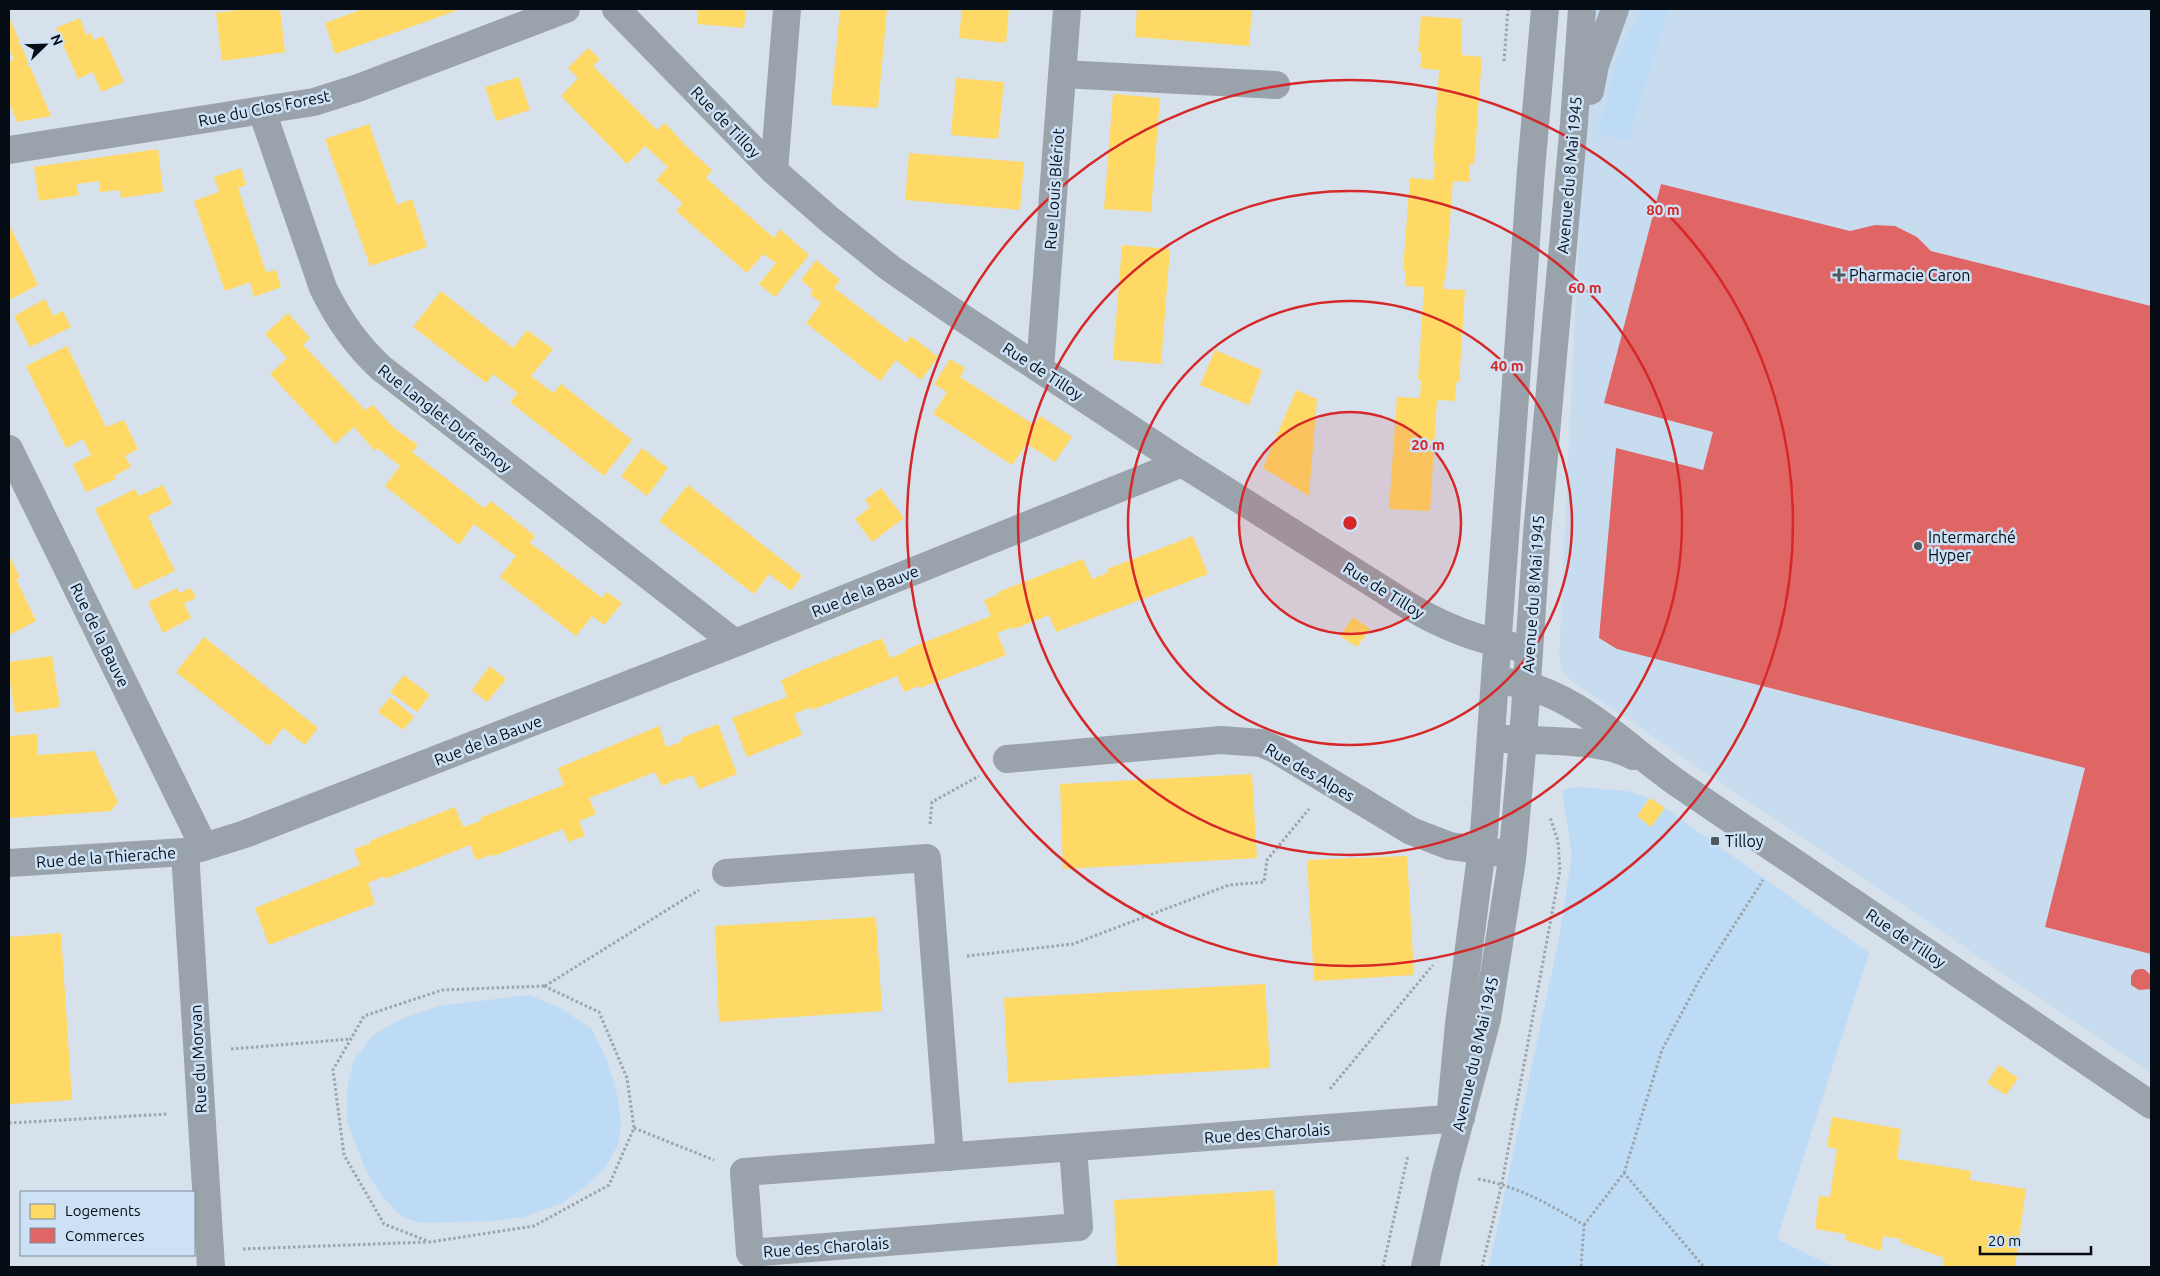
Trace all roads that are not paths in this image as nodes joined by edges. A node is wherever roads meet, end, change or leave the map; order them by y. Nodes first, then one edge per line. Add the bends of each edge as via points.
1 (566, 9) edge
2 (616, 9) edge
3 (787, 9) edge
4 (1067, 9) edge
5 (1545, 9) edge
6 (1582, 9) edge
7 (1615, 9) edge
8 (1062, 74) junction
9 (1276, 85) dead end
10 (262, 111) junction
11 (9, 150) edge
12 (774, 171) junction
13 (1566, 220) junction
14 (1040, 369) junction
15 (9, 449) edge
16 (1182, 463) junction
17 (735, 643) junction
18 (1498, 644) junction
19 (1528, 648) junction
20 (1496, 680) junction
21 (1526, 685) junction
22 (1492, 738) junction
23 (1523, 740) junction
24 (1007, 759) road end
25 (1660, 772) junction
26 (195, 850) junction
27 (1483, 851) junction
28 (1512, 854) junction
29 (9, 863) edge
30 (726, 873) road end
31 (2151, 1105) edge
32 (1455, 1119) junction
33 (1072, 1148) junction
34 (950, 1157) junction
35 (210, 1259) edge
36 (1425, 1267) edge

1 - 10 street, Rue du Clos Forest via 358,88 314,102
2 - 12 street, Rue de Tilloy
3 - 12 street
4 - 8 street, Rue Louis Blériot
5 - 18 street, Avenue du 8 Mai 1945
6 - 13 street, Avenue du 8 Mai 1945
7 - 13 street via 1595,65
8 - 9 street
8 - 14 street, Rue Louis Blériot
10 - 11 street, Rue du Clos Forest
10 - 17 street, Rue Langlet Dufresnoy via 323,288 362,350
12 - 14 street, Rue de Tilloy via 890,268
13 - 19 street, Avenue du 8 Mai 1945
14 - 16 street, Rue de Tilloy
15 - 26 street, Rue de la Bauve
16 - 17 street, Rue de la Bauve
16 - 18 street, Rue de Tilloy via 1425,616 1467,635
17 - 26 street, Rue de la Bauve via 255,830
18 - 19 street, Rue de Tilloy
18 - 20 street, Avenue du 8 Mai 1945
19 - 21 street, Avenue du 8 Mai 1945
20 - 21 street, Rue de Tilloy
20 - 22 street, Avenue du 8 Mai 1945
21 - 23 street, Avenue du 8 Mai 1945
21 - 25 street, Rue de Tilloy via 1575,707
22 - 23 street, Rue de Tilloy
22 - 27 street, Avenue du 8 Mai 1945
23 - 25 street, Rue de Tilloy via 1615,749
23 - 28 street, Avenue du 8 Mai 1945
24 - 27 street, Rue des Alpes via 1221,740 1261,743 1411,831 1450,846
25 - 31 street, Rue de Tilloy
26 - 29 street, Rue de la Thierache
26 - 35 street, Rue du Morvan via 198,1051
27 - 28 street, Rue des Alpes
27 - 32 street, Avenue du 8 Mai 1945 via 1458,1024
28 - 32 street, Avenue du 8 Mai 1945 via 1490,1003
30 - 34 street via 927,858
32 - 33 street, Rue des Charolais
32 - 36 street, Avenue du 8 Mai 1945
33 - 34 street, Rue des Charolais
33 - 34 street, Rue des Charolais via 1079,1227 750,1252 744,1172

